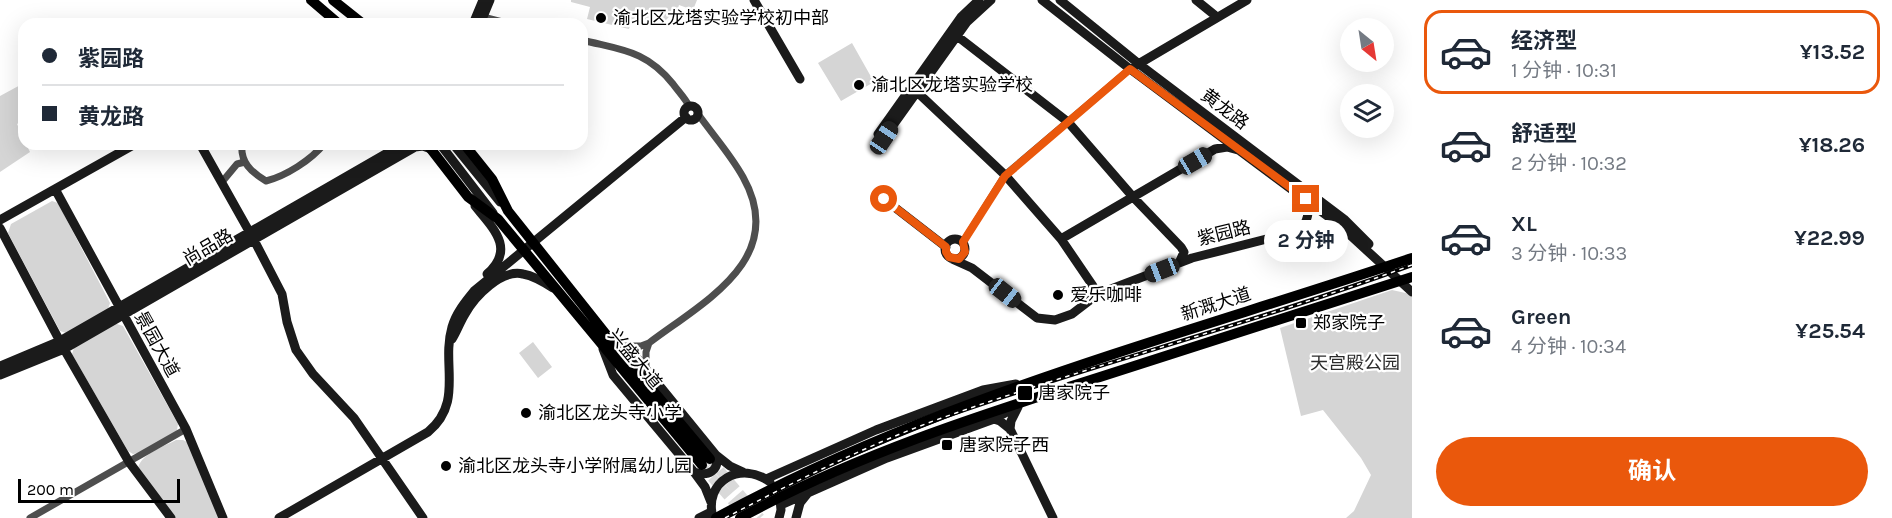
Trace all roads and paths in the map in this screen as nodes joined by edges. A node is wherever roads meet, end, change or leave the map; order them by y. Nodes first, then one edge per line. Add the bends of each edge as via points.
1 (311, 0) edge
2 (333, 0) edge
3 (483, 0) edge
4 (490, 0) edge
5 (754, 0) edge
6 (979, 0) edge
7 (991, 0) edge
8 (1042, 0) edge
9 (1060, 0) edge
10 (1196, 0) edge
11 (1247, 0) edge
12 (1217, 17) junction
13 (332, 18) edge
14 (356, 18) edge
15 (478, 18) edge
16 (479, 18) edge
17 (957, 36) junction
18 (588, 42) edge
19 (1154, 55) junction
20 (1129, 56) junction
21 (1139, 64) junction
22 (1130, 69) junction
23 (800, 79) dead end
24 (916, 91) junction
25 (689, 106) junction
26 (698, 114) junction
27 (686, 117) junction
28 (1068, 122) junction
29 (124, 150) edge
30 (203, 150) edge
31 (243, 150) edge
32 (319, 150) edge
33 (393, 150) edge
34 (410, 150) edge
35 (435, 150) edge
36 (436, 150) edge
37 (458, 150) edge
38 (469, 150) edge
39 (1242, 151) junction
40 (245, 162) junction
41 (1005, 176) junction
42 (222, 182) junction
43 (55, 189) junction
44 (468, 197) junction
45 (1133, 197) junction
46 (884, 199) dead end
47 (1306, 199) junction
48 (508, 211) junction
49 (498, 219) junction
50 (0, 220) edge
51 (1338, 224) junction
52 (0, 228) edge
53 (1299, 232) junction
54 (252, 236) junction
55 (1061, 239) junction
56 (1367, 246) junction
57 (946, 247) junction
58 (964, 247) junction
59 (1412, 258) edge
60 (952, 259) junction
61 (1179, 263) junction
62 (972, 268) junction
63 (547, 270) junction
64 (1412, 277) edge
65 (1412, 285) edge
66 (1093, 286) junction
67 (555, 289) junction
68 (1109, 290) junction
69 (1412, 292) edge
70 (1090, 300) junction
71 (120, 312) junction
72 (605, 341) junction
73 (649, 343) junction
74 (449, 344) junction
75 (62, 345) junction
76 (620, 346) junction
77 (0, 366) edge
78 (646, 369) junction
79 (0, 375) edge
80 (1029, 381) junction
81 (1032, 398) junction
82 (1020, 405) junction
83 (992, 415) junction
84 (186, 429) junction
85 (1010, 429) junction
86 (381, 460) junction
87 (129, 462) junction
88 (705, 463) junction
89 (798, 464) junction
90 (743, 472) junction
91 (766, 479) junction
92 (810, 491) junction
93 (713, 512) edge
94 (780, 514) edge
95 (30, 518) edge
96 (171, 518) edge
97 (224, 518) edge
98 (279, 518) edge
99 (423, 518) edge
100 (699, 518) edge
101 (740, 518) edge
102 (796, 518) edge
103 (1053, 518) edge

1 - 13 main road
2 - 14 main road
3 - 15 street
4 - 16 street
5 - 23 street
6 - 24 street via 961,17 881,136
7 - 17 street
8 - 22 street, 黄龙路
9 - 20 street, 黄龙路
10 - 12 street
11 - 12 street
12 - 19 street
17 - 24 street
17 - 28 street
18 - 25 street via 650,60 665,73
19 - 20 street
19 - 21 street
20 - 21 street, 黄龙路
21 - 22 street
21 - 56 street, 黄龙路 via 1344,219
22 - 28 street
22 - 39 street, 黄龙路
24 - 41 street
25 - 26 street via 695,107
25 - 27 street
26 - 27 street via 692,120
26 - 73 street via 749,189 755,239 734,276
27 - 74 street via 474,291 460,309
28 - 41 street
28 - 45 street
29 - 43 street
30 - 42 street
31 - 40 street
32 - 40 street via 266,181
33 - 54 street, 尚品路
34 - 54 street, 尚品路
35 - 44 main road
36 - 49 street
37 - 48 street
38 - 48 main road via 492,179
39 - 45 street via 1215,149
39 - 47 street, 黄龙路
40 - 42 street via 237,164
41 - 55 street
41 - 58 street
42 - 54 street
43 - 50 street
43 - 71 street, 景园大道
44 - 49 main road
44 - 74 street via 498,234 502,247 492,269 456,306 448,321
45 - 55 street
45 - 61 street via 1181,247 1184,252
46 - 57 street
47 - 51 street, 黄龙路
47 - 53 street via 1309,213
48 - 63 main road
49 - 63 main road
51 - 53 street, 紫园路
51 - 56 street, 黄龙路
52 - 75 street
53 - 61 street, 紫园路
54 - 71 street, 尚品路
54 - 86 street via 282,294 296,350 354,418
55 - 66 street
56 - 65 street
56 - 69 street
57 - 58 street via 954,240
57 - 60 street
58 - 60 street via 959,259
58 - 62 street
59 - 80 main road, 新溉大道
60 - 62 street, 紫园路
61 - 68 street, 紫园路
62 - 70 street, 紫园路 via 1037,318 1064,318
63 - 67 main road, 兴盛大道
63 - 72 main road, 兴盛大道
64 - 81 main road, 新溉大道
66 - 68 street
66 - 70 street
67 - 72 main road, 兴盛大道
67 - 74 street via 522,273 500,278 465,313
68 - 70 street, 紫园路
71 - 75 street, 尚品路
71 - 84 street, 景园大道
72 - 76 street
72 - 88 main road, 兴盛大道
72 - 88 street via 613,375
73 - 76 street
73 - 78 street
74 - 86 street via 449,391 444,413 428,432
75 - 77 street, 尚品路
75 - 79 street, 尚品路
75 - 87 street
76 - 78 street
78 - 88 street
80 - 89 street, 新溉大道 via 983,390
80 - 93 main road, 新溉大道 via 880,439
81 - 82 street, 新溉大道
81 - 83 main road, 新溉大道
82 - 83 street, 新溉大道
82 - 85 street
83 - 85 street
83 - 92 street, 新溉大道
83 - 101 main road, 新溉大道 via 884,451
84 - 87 street
84 - 97 street, 景园大道
85 - 103 street
86 - 98 street
86 - 99 street
87 - 95 street
87 - 96 street
88 - 90 street
88 - 93 street via 705,487
89 - 91 street, 新溉大道
89 - 92 street via 793,477 797,486
90 - 91 street
90 - 93 street via 731,475 714,491
91 - 94 street via 778,493
92 - 94 street, 新溉大道
92 - 102 street via 800,503
93 - 100 street, 新溉大道

